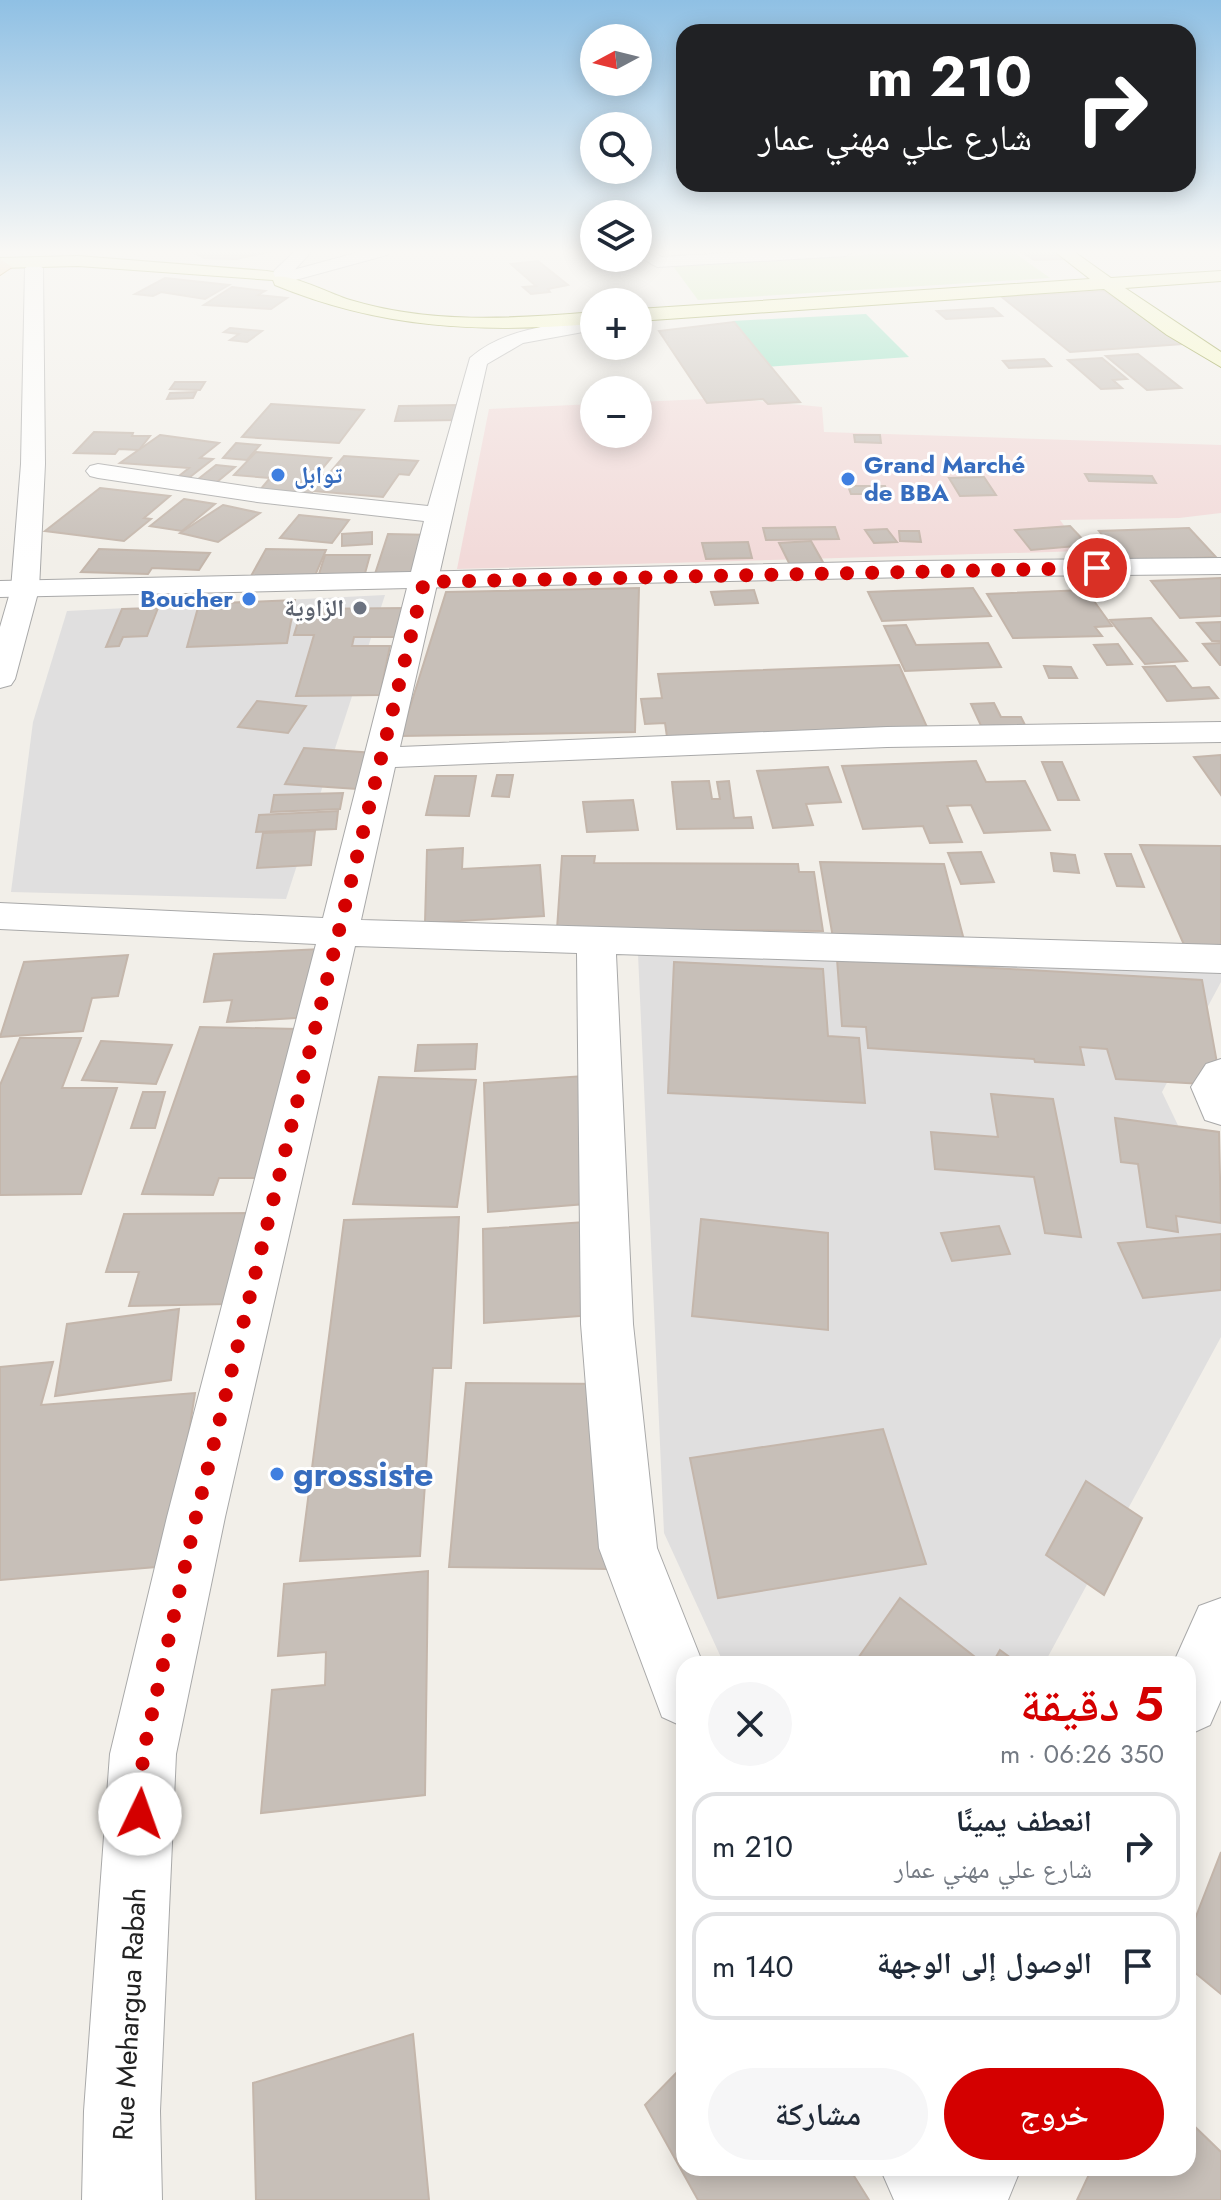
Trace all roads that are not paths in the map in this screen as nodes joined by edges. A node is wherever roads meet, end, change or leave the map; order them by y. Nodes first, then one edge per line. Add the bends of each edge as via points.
1 (34, 354) edge
2 (485, 354) edge
3 (98, 471) dead end
4 (438, 515) junction
5 (1221, 566) edge
6 (424, 582) junction
7 (12, 589) edge
8 (0, 679) edge
9 (1221, 732) edge
10 (382, 758) junction
11 (0, 916) edge
12 (338, 932) junction
13 (596, 938) junction
14 (1221, 959) edge
15 (1221, 1076) edge
16 (1221, 1108) edge
17 (1221, 1628) edge
18 (676, 1674) edge
19 (1196, 1685) edge
20 (924, 2176) edge
21 (978, 2176) edge
22 (122, 2200) edge
23 (937, 2200) edge
24 (968, 2200) edge

1 - 7 street via 33,464
2 - 4 street, Rue Mehargua Rabah via 477,362
3 - 4 street
4 - 6 street, Rue Mehargua Rabah
5 - 6 street
6 - 7 street
6 - 10 street, Rue Mehargua Rabah
7 - 8 street
9 - 10 street via 887,737
10 - 12 street, Rue Mehargua Rabah
11 - 12 street
12 - 13 street
12 - 22 street, Rue Mehargua Rabah via 143,1754 122,2111
13 - 14 street
13 - 18 street via 607,1324 628,1548
15 - 16 street via 1213,1087
17 - 19 street
20 - 23 street
21 - 24 street

